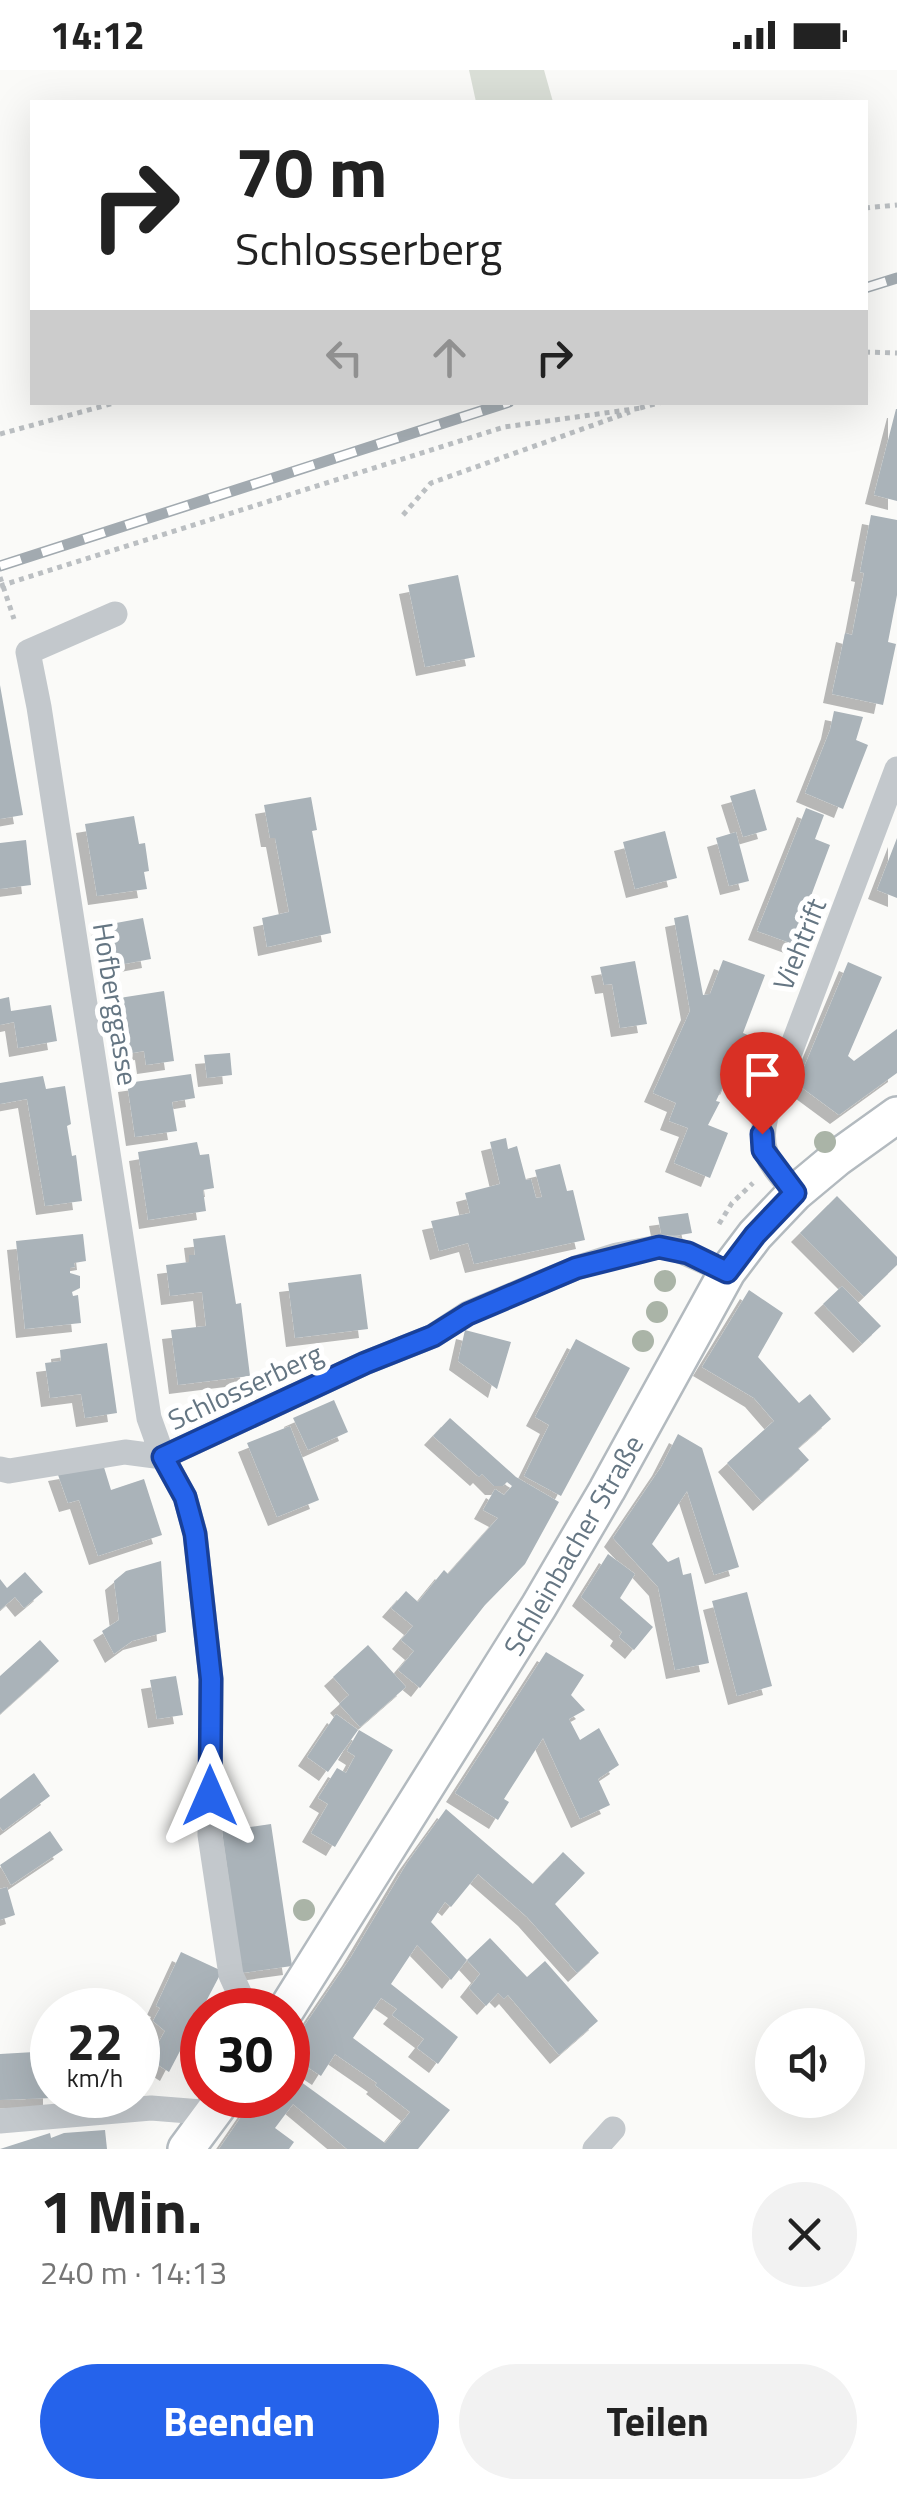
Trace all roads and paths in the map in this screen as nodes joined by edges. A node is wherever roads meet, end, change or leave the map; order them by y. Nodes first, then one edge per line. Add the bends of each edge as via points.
1 (897, 205) edge
2 (868, 208) edge
3 (868, 352) edge
4 (897, 353) edge
5 (107, 405) edge
6 (652, 405) edge
7 (642, 408) junction
8 (0, 434) edge
9 (403, 515) dead end
10 (0, 577) edge
11 (0, 586) edge
12 (115, 614) dead end
13 (14, 619) dead end
14 (897, 769) edge
15 (897, 1115) edge
16 (795, 1193) junction
17 (727, 1272) junction
18 (163, 1457) junction
19 (0, 1469) edge
20 (237, 1988) edge
21 (300, 1988) edge
22 (180, 2106) edge
23 (209, 2118) edge
24 (0, 2121) edge
25 (613, 2128) dead end
26 (186, 2149) edge
27 (596, 2149) edge

1 - 2 path
3 - 4 path
5 - 8 path
6 - 7 path
7 - 9 path via 431,483
7 - 11 path via 504,428
10 - 13 path, bridge
12 - 18 street, Hofberggasse via 28,652 149,1418
14 - 16 street, Viehtrift via 766,1116 763,1150
15 - 16 main road, Schleinbacher Straße
16 - 17 main road, Schleinbacher Straße
17 - 18 street, Schlosserberg via 659,1247 576,1268
17 - 21 main road, Schleinbacher Straße via 539,1606
18 - 19 street, Schlosserberg via 125,1452
18 - 20 street via 195,1534 211,1679 210,1834
22 - 24 street
23 - 26 main road
25 - 27 street

